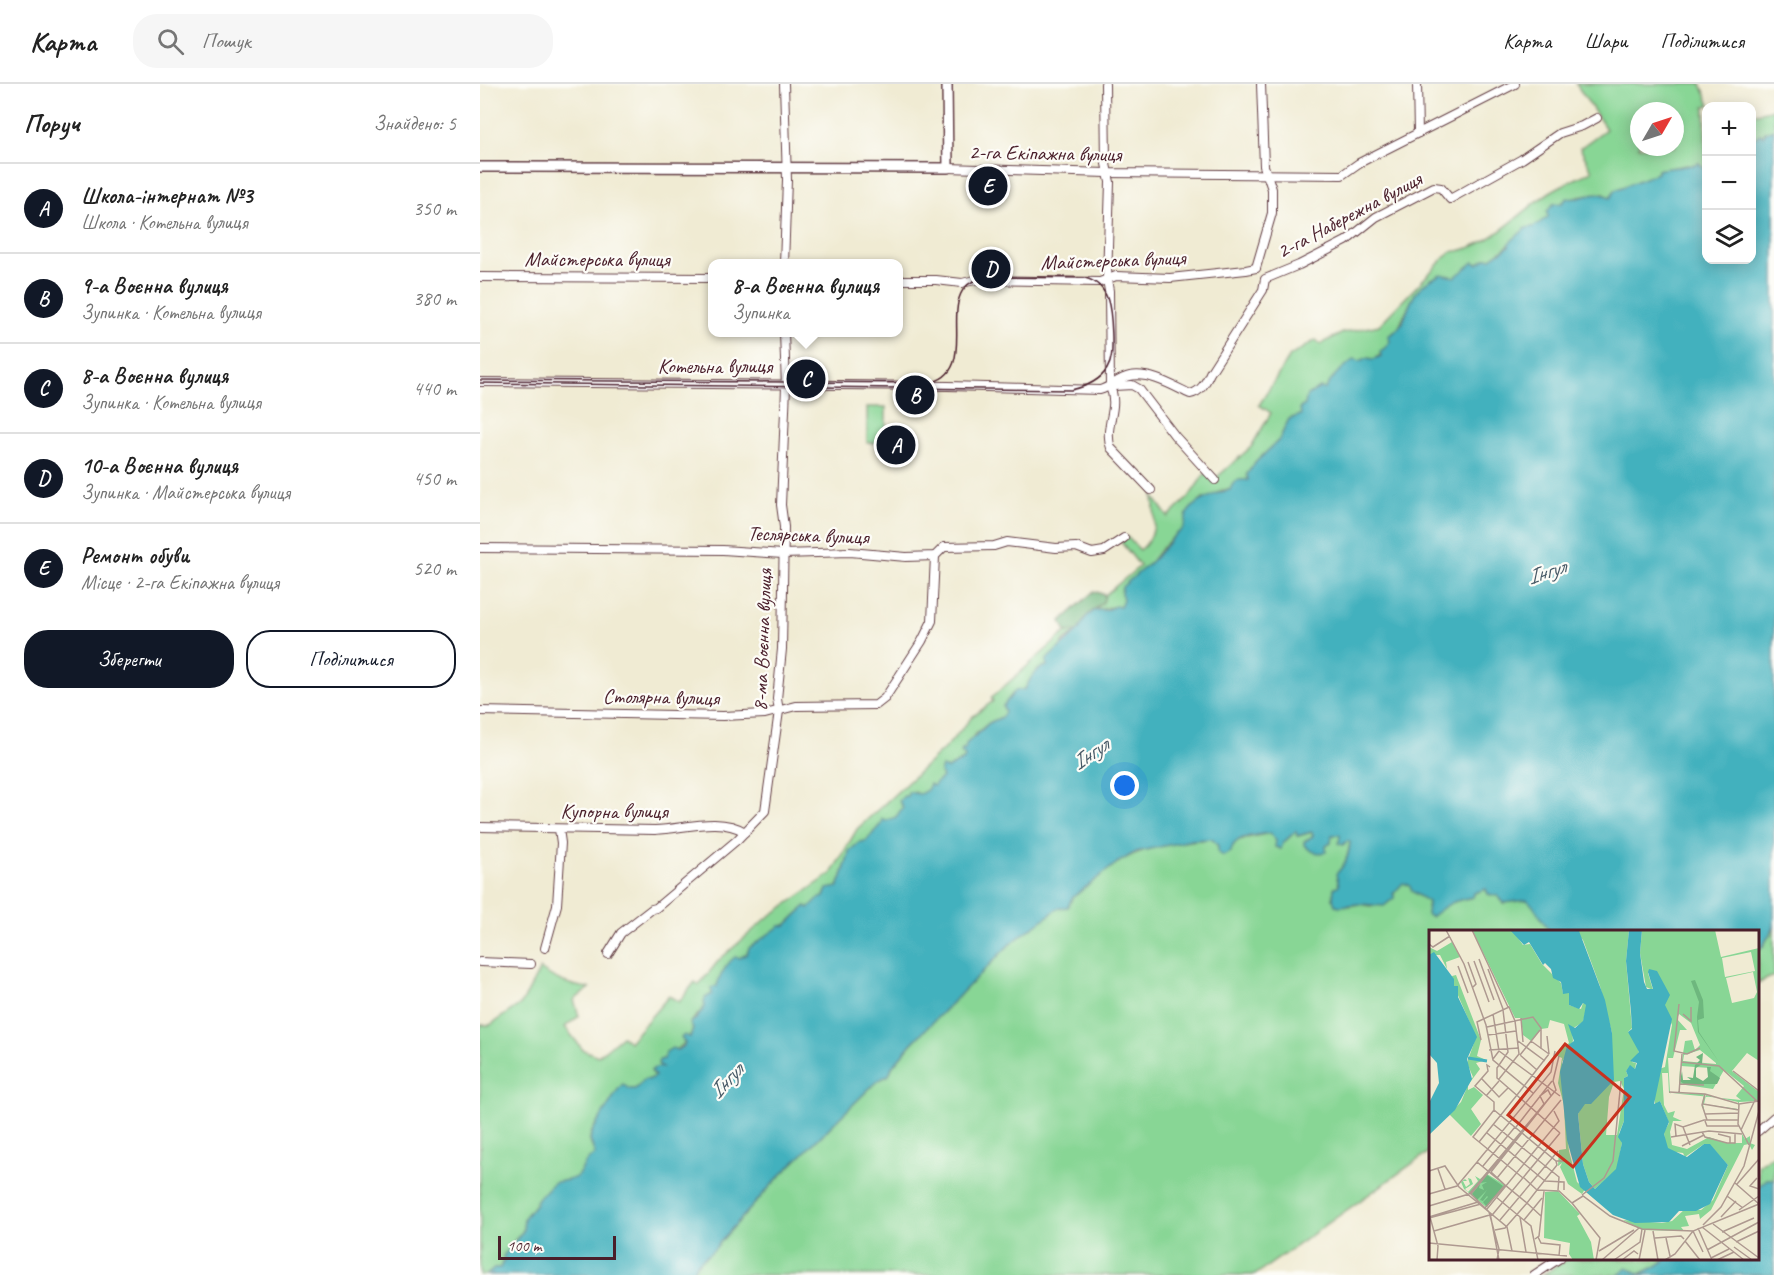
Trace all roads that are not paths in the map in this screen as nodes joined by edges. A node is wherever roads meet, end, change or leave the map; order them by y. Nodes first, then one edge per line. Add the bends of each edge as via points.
1 (784, 84) edge
2 (947, 84) edge
3 (1105, 84) edge
4 (1261, 84) edge
5 (1417, 84) edge
6 (1515, 84) edge
7 (1597, 118) dead end
8 (1418, 133) junction
9 (480, 167) edge
10 (948, 168) junction
11 (786, 169) junction
12 (1107, 173) junction
13 (1267, 174) junction
14 (784, 259) edge
15 (1256, 268) junction
16 (480, 277) edge
17 (708, 278) edge
18 (1107, 279) junction
19 (1264, 279) junction
20 (903, 280) edge
21 (784, 337) edge
22 (480, 382) edge
23 (786, 385) junction
24 (1110, 387) junction
25 (1195, 393) joint
26 (1215, 480) dead end
27 (1151, 490) dead end
28 (1124, 538) dead end
29 (480, 548) edge
30 (783, 554) junction
31 (935, 556) junction
32 (480, 711) edge
33 (779, 711) junction
34 (480, 827) edge
35 (559, 829) junction
36 (745, 832) junction
37 (545, 948) dead end
38 (608, 954) dead end
39 (480, 962) edge
40 (531, 964) dead end
41 (1774, 1117) edge
42 (1759, 1130) edge
43 (1557, 1260) edge
44 (1534, 1275) edge

1 - 11 street
2 - 10 street
3 - 12 street
4 - 13 street
5 - 8 street
6 - 8 street, 2-га Екіпажна вулиця
7 - 19 street, 2-га Набережна вулиця via 1560,133 1450,199 1441,188 1434,187 1376,217 1346,241
8 - 13 street, 2-га Екіпажна вулиця via 1342,175
9 - 11 street, 2-га Екіпажна вулиця
10 - 11 street, 2-га Екіпажна вулиця
10 - 12 street, 2-га Екіпажна вулиця
11 - 14 street
12 - 13 street, 2-га Екіпажна вулиця
12 - 18 street
13 - 15 street via 1272,189 1272,213
15 - 18 street, Майстерська вулиця via 1170,278
15 - 19 street
16 - 17 street, Майстерська вулиця
18 - 20 street, Майстерська вулиця via 962,283
18 - 24 street
19 - 25 street, 2-га Набережна вулиця via 1263,290 1206,383
21 - 23 street, 8-ма Воєнна вулиця
22 - 23 street, Котельна вулиця
23 - 24 street, Котельна вулиця via 1100,390
23 - 30 street, 8-ма Воєнна вулиця
24 - 25 street, Котельна вулиця via 1133,375
24 - 26 street via 1132,385 1138,389
24 - 27 street via 1114,396 1108,433 1111,448
28 - 31 street, Теслярська вулиця via 1104,551 1092,553 1076,547 1006,542 994,546 944,547
29 - 30 street, Теслярська вулиця
30 - 31 street, Теслярська вулиця
30 - 33 street, 8-ма Воєнна вулиця
31 - 33 street, Столярна вулиця via 932,621 885,698 876,705 796,706
32 - 33 street, Столярна вулиця via 723,716
33 - 36 street, 8-ма Воєнна вулиця via 765,811
34 - 35 street, Купорна вулиця
35 - 36 street, Купорна вулиця via 655,830 701,824 735,827
35 - 37 street via 558,896
36 - 38 street via 621,933
39 - 40 street
41 - 42 street
43 - 44 street

